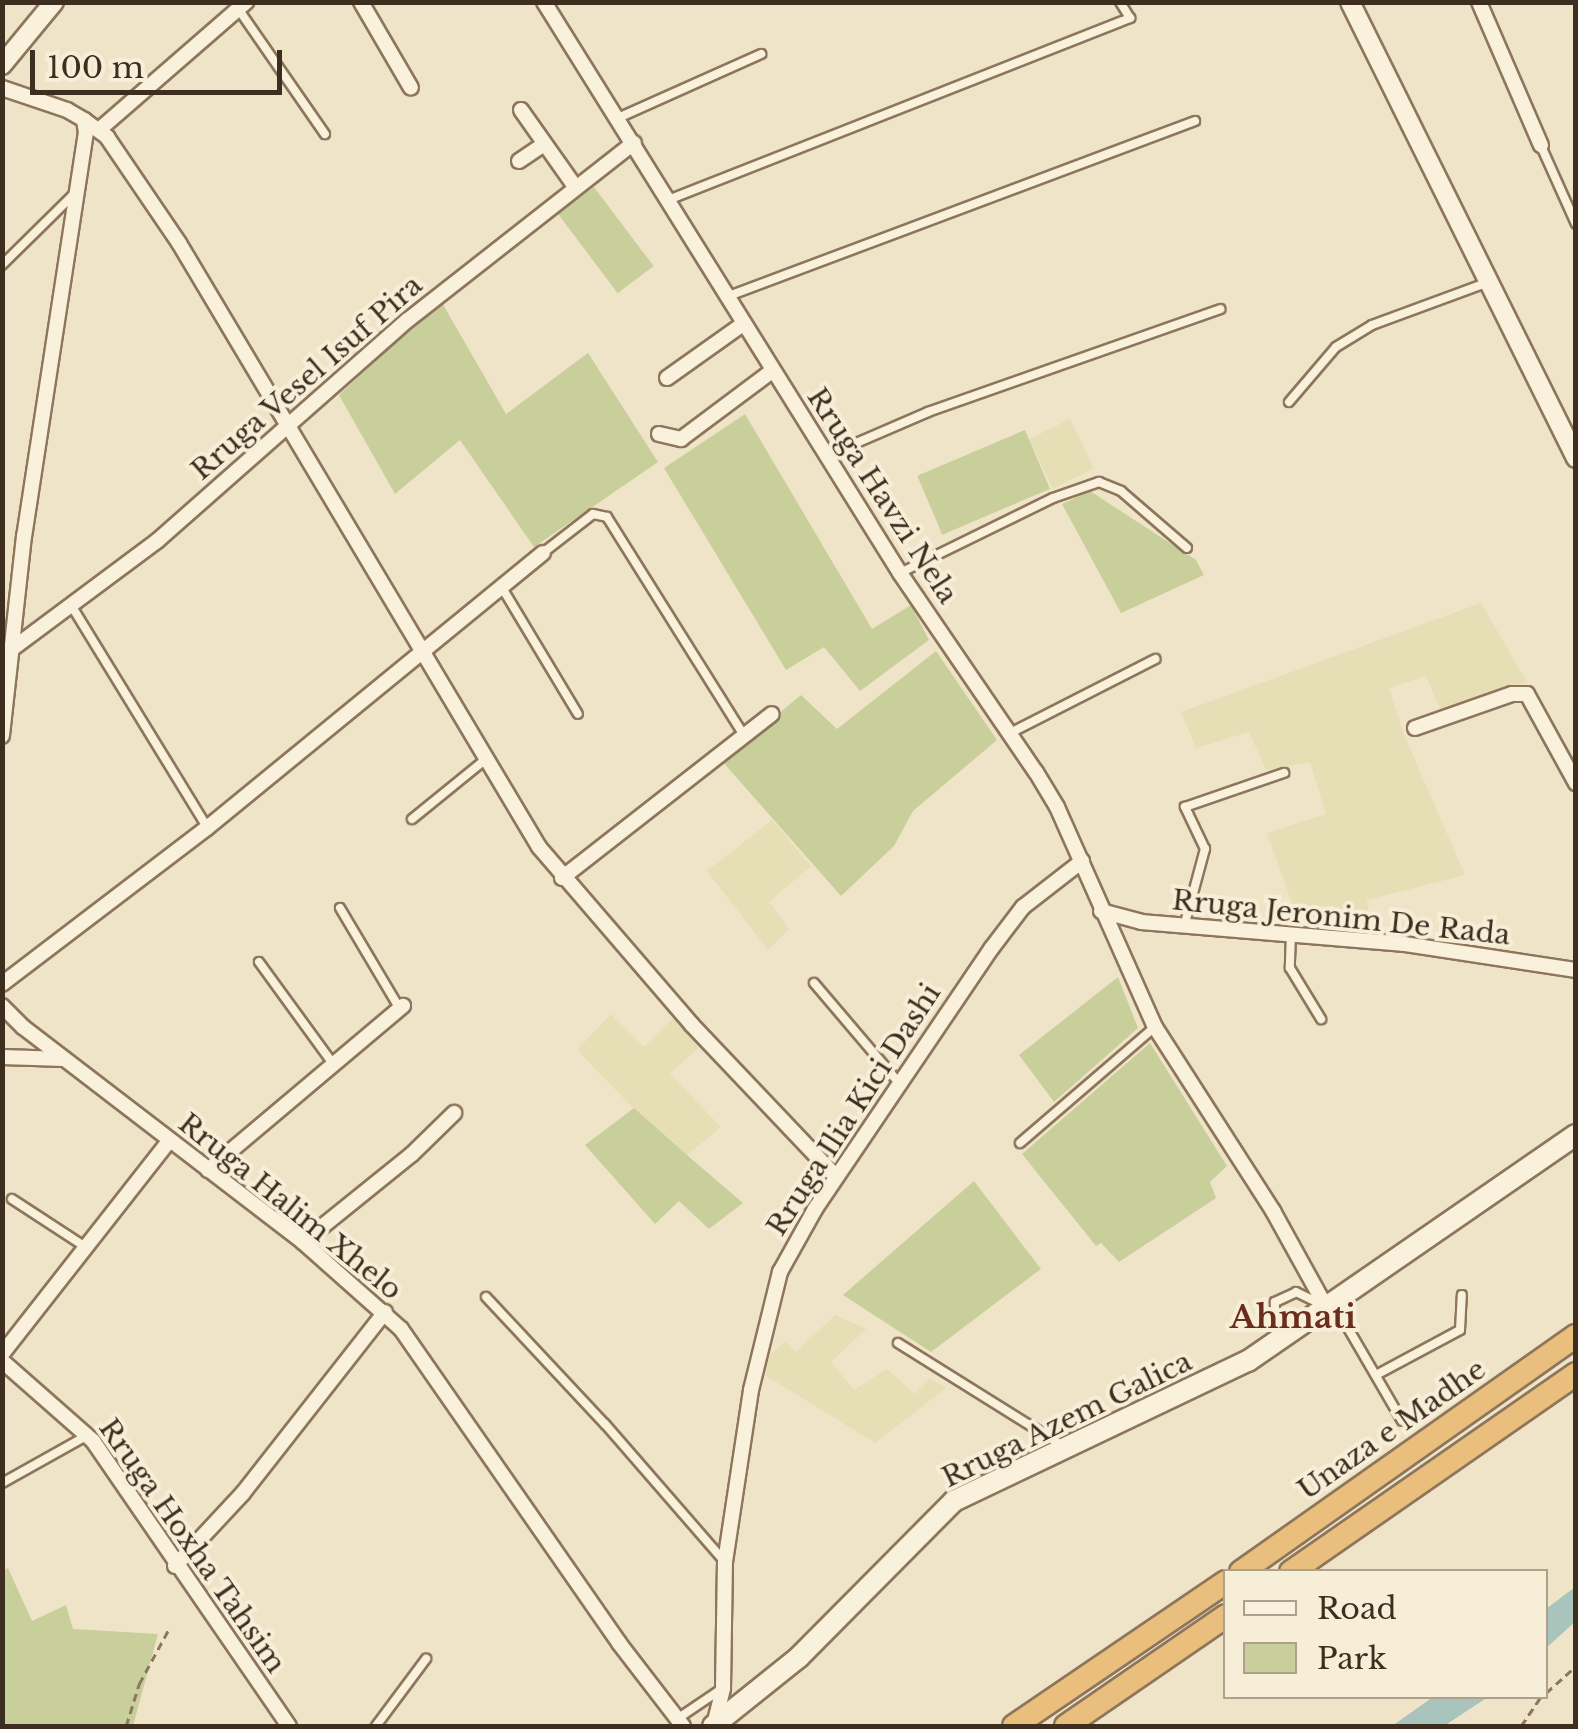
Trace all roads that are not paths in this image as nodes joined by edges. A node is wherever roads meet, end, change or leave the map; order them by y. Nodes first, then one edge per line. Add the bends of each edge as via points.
1 (54, 2) edge
2 (362, 2) edge
3 (544, 2) edge
4 (1120, 2) edge
5 (1350, 2) edge
6 (1478, 2) edge
7 (243, 6) edge
8 (761, 54) dead end
9 (2, 65) edge
10 (2, 88) edge
11 (410, 88) dead end
12 (521, 110) dead end
13 (618, 118) junction
14 (84, 120) junction
15 (1195, 121) dead end
16 (100, 129) junction
17 (326, 134) dead end
18 (634, 143) junction
19 (544, 144) junction
20 (1541, 145) joint
21 (518, 161) dead end
22 (576, 188) junction
23 (76, 191) junction
24 (668, 200) junction
25 (1576, 224) edge
26 (2, 265) edge
27 (1488, 282) junction
28 (726, 297) junction
29 (1220, 309) dead end
30 (743, 324) junction
31 (772, 371) junction
32 (666, 378) dead end
33 (1289, 402) dead end
34 (289, 428) junction
35 (659, 434) dead end
36 (1571, 434) edge
37 (826, 456) junction
38 (1576, 458) edge
39 (1187, 548) dead end
40 (543, 553) joint
41 (900, 574) junction
42 (501, 586) junction
43 (71, 605) junction
44 (12, 649) junction
45 (421, 650) junction
46 (1155, 659) dead end
47 (578, 714) dead end
48 (772, 714) dead end
49 (1415, 728) dead end
50 (1012, 732) junction
51 (744, 735) junction
52 (2, 736) edge
53 (486, 759) junction
54 (1284, 773) dead end
55 (1576, 782) edge
56 (412, 819) dead end
57 (207, 828) junction
58 (1082, 861) junction
59 (562, 878) junction
60 (340, 908) dead end
61 (1101, 910) junction
62 (1185, 923) junction
63 (1292, 932) junction
64 (259, 962) dead end
65 (1576, 970) edge
66 (814, 982) dead end
67 (2, 984) edge
68 (2, 1006) edge
69 (402, 1008) joint
70 (1321, 1019) dead end
71 (1155, 1027) junction
72 (2, 1058) edge
73 (64, 1059) junction
74 (334, 1065) junction
75 (899, 1083) junction
76 (454, 1113) dead end
77 (1576, 1134) edge
78 (169, 1141) junction
79 (1020, 1143) dead end
80 (208, 1170) junction
81 (836, 1178) junction
82 (12, 1199) dead end
83 (302, 1242) junction
84 (88, 1248) junction
85 (1462, 1295) dead end
86 (486, 1297) dead end
87 (1330, 1306) junction
88 (385, 1312) junction
89 (1576, 1322) edge
90 (1576, 1336) edge
91 (1276, 1342) junction
92 (898, 1343) dead end
93 (2, 1358) edge
94 (1576, 1374) edge
95 (1376, 1375) junction
96 (1576, 1382) edge
97 (1497, 1393) junction
98 (1514, 1417) junction
99 (1402, 1420) dead end
100 (87, 1436) junction
101 (1064, 1447) junction
102 (2, 1483) edge
103 (725, 1562) junction
104 (175, 1566) junction
105 (1245, 1569) edge
106 (1294, 1569) edge
107 (1223, 1584) edge
108 (1223, 1618) edge
109 (426, 1659) dead end
110 (723, 1688) junction
111 (680, 1722) edge
112 (289, 1726) edge
113 (376, 1726) edge
114 (713, 1726) edge
115 (1014, 1726) edge
116 (1066, 1726) edge

1 - 9 street
2 - 11 street
3 - 13 street, Rruga Havzi Nela
4 - 24 lane via 1130,18
5 - 27 street
6 - 20 street
7 - 16 street
7 - 17 lane
8 - 13 lane
10 - 14 street
12 - 19 street
13 - 18 street, Rruga Havzi Nela
14 - 16 street
14 - 23 street
15 - 28 lane
16 - 34 street via 179,242
18 - 22 street, Rruga Vesel Isuf Pira
18 - 24 street, Rruga Havzi Nela
19 - 21 street
19 - 22 street
20 - 25 lane
22 - 34 street, Rruga Vesel Isuf Pira via 408,320
23 - 26 lane
23 - 44 street
24 - 28 street, Rruga Havzi Nela
27 - 33 lane via 1360,332 1336,347
27 - 36 street
28 - 30 street, Rruga Havzi Nela
29 - 37 lane via 928,412
30 - 31 street, Rruga Havzi Nela
30 - 32 street
31 - 35 street via 681,439
31 - 37 street, Rruga Havzi Nela
34 - 43 street, Rruga Vesel Isuf Pira
34 - 45 street
36 - 38 street
37 - 41 street, Rruga Havzi Nela
39 - 41 lane via 1121,491 1098,482
40 - 42 street
40 - 51 lane via 593,514 607,517
41 - 50 street, Rruga Havzi Nela
42 - 45 street
42 - 47 lane
43 - 44 street, Rruga Vesel Isuf Pira
43 - 57 lane
44 - 52 street
45 - 53 street
45 - 57 street
46 - 50 lane
48 - 51 street
49 - 55 street via 1527,694
50 - 58 street, Rruga Havzi Nela
51 - 59 street
53 - 56 lane
53 - 59 street
54 - 62 lane via 1184,807 1206,848
57 - 67 street
58 - 61 street, Rruga Havzi Nela
58 - 75 street, Rruga Ilia Kici Dashi via 1023,907
59 - 81 street
60 - 69 lane
61 - 62 street, Rruga Jeronim De Rada via 1142,922
61 - 71 street, Rruga Havzi Nela
62 - 63 street, Rruga Jeronim De Rada
63 - 65 street, Rruga Jeronim De Rada
63 - 70 lane via 1290,968
64 - 74 lane
66 - 75 lane
68 - 73 street, Rruga Halim Xhelo
69 - 74 street
71 - 79 lane
71 - 87 street, Rruga Havzi Nela
72 - 73 street
73 - 78 street, Rruga Halim Xhelo
74 - 80 street
75 - 81 street, Rruga Ilia Kici Dashi
76 - 83 street
77 - 87 main road, Rruga Azem Galica
78 - 80 street, Rruga Halim Xhelo
78 - 84 street
80 - 83 street, Rruga Halim Xhelo
81 - 103 street, Rruga Ilia Kici Dashi via 771,1298
82 - 84 lane
83 - 88 street, Rruga Halim Xhelo
84 - 93 street
85 - 95 lane via 1460,1330
86 - 103 lane
87 - 91 main road, Rruga Azem Galica
87 - 91 lane via 1296,1292 1274,1302
87 - 95 lane
88 - 104 street via 242,1494
88 - 111 street, Rruga Halim Xhelo
89 - 97 highway
90 - 97 highway, Unaza e Madhe
91 - 101 main road, Rruga Azem Galica via 1200,1387
92 - 101 lane
93 - 100 street, Rruga Hoxha Tahsim
94 - 98 highway
95 - 99 lane
96 - 98 highway
97 - 105 highway, Unaza e Madhe
98 - 106 highway
100 - 102 lane
100 - 104 street, Rruga Hoxha Tahsim
101 - 114 main road, Rruga Azem Galica via 986,1482 940,1512 835,1623
103 - 110 street, Rruga Ilia Kici Dashi
104 - 112 street, Rruga Hoxha Tahsim
107 - 115 highway
108 - 116 highway
109 - 113 lane
110 - 111 lane
110 - 114 street, Rruga Ilia Kici Dashi

